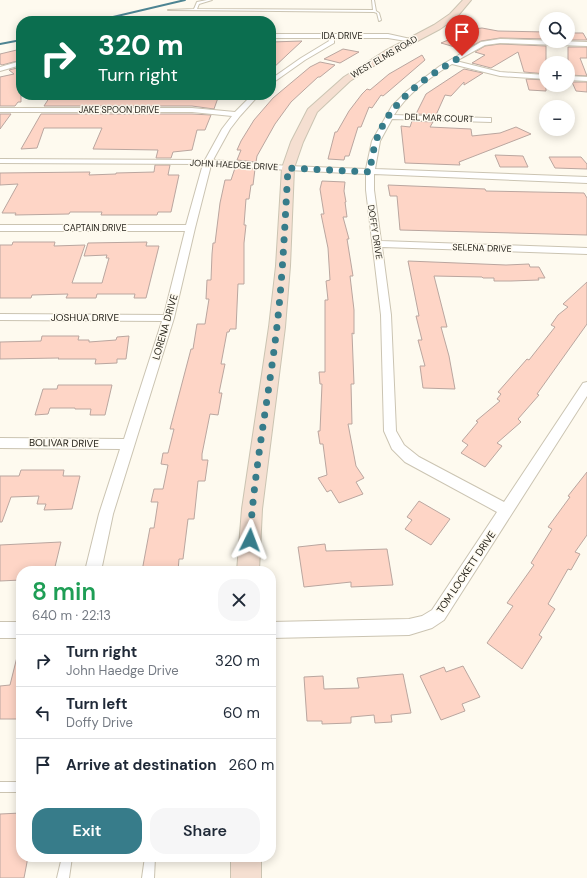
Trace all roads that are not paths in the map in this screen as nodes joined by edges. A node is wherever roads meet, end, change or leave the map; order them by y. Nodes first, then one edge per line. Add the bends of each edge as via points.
1 (211, 0) edge
2 (373, 0) edge
3 (467, 0) edge
4 (323, 6) dead end
5 (341, 6) dead end
6 (169, 10) dead end
7 (194, 10) junction
8 (324, 11) junction
9 (341, 11) junction
10 (375, 11) junction
11 (380, 20) dead end
12 (276, 36) edge
13 (331, 36) junction
14 (412, 40) junction
15 (587, 44) edge
16 (451, 62) junction
17 (16, 64) edge
18 (0, 69) edge
19 (276, 74) edge
20 (280, 74) junction
21 (539, 77) edge
22 (276, 78) edge
23 (575, 78) edge
24 (587, 79) edge
25 (251, 100) edge
26 (0, 110) edge
27 (237, 114) junction
28 (389, 116) junction
29 (488, 120) dead end
30 (0, 161) edge
31 (208, 162) junction
32 (288, 168) junction
33 (370, 172) junction
34 (587, 180) edge
35 (0, 228) edge
36 (190, 228) junction
37 (377, 244) junction
38 (587, 251) edge
39 (0, 316) edge
40 (169, 318) junction
41 (587, 386) edge
42 (0, 443) edge
43 (128, 444) junction
44 (507, 511) junction
45 (94, 566) edge
46 (248, 566) edge
47 (0, 630) edge
48 (16, 630) edge
49 (276, 630) edge
50 (0, 787) edge
51 (16, 787) edge
52 (66, 862) edge
53 (150, 862) edge
54 (246, 862) edge
55 (63, 878) edge
56 (148, 878) edge
57 (246, 878) edge

1 - 7 lane via 198,3
2 - 10 lane
3 - 14 main road, WEST ELMS ROAD via 453,16 438,27
4 - 8 lane
5 - 9 lane
6 - 7 lane
7 - 8 lane
8 - 9 lane
9 - 10 lane
10 - 11 lane
12 - 13 street, IDA DRIVE
13 - 14 street, IDA DRIVE via 388,36
13 - 20 street via 332,42
14 - 32 main road, WEST ELMS ROAD via 347,79 312,111
15 - 16 street, DOFFY DRIVE via 492,41 483,43
16 - 21 street via 500,74
16 - 28 street, DOFFY DRIVE via 408,92
17 - 18 street
19 - 20 street
20 - 22 street
23 - 24 street
25 - 27 street, LORENA DRIVE
26 - 27 street, JAKE SPOON DRIVE via 192,110
27 - 31 street, LORENA DRIVE
28 - 29 street, DEL MAR COURT
28 - 33 street, DOFFY DRIVE via 376,141
30 - 31 street, JOHN HAEDGE DRIVE
31 - 32 street, JOHN HAEDGE DRIVE
31 - 36 street, LORENA DRIVE
32 - 33 street, JOHN HAEDGE DRIVE
32 - 46 main road, WEST ELMS ROAD via 282,281 252,509
33 - 34 street, JOHN HAEDGE DRIVE
33 - 37 street, DOFFY DRIVE via 371,209
35 - 36 street, CAPTAIN DRIVE
36 - 40 street, LORENA DRIVE
37 - 38 street, SELENA DRIVE
37 - 44 street, DOFFY DRIVE via 386,315 390,431 393,441 400,452 414,461
39 - 40 street, JOSHUA DRIVE
40 - 43 street, LORENA DRIVE
41 - 44 street, TOM LOCKETT DRIVE
42 - 43 street, BOLIVAR DRIVE
43 - 45 street, LORENA DRIVE via 106,514
44 - 49 street, TOM LOCKETT DRIVE via 438,615 426,624 409,627
47 - 48 street
50 - 51 lane
52 - 55 lane
53 - 56 lane
54 - 57 main road

